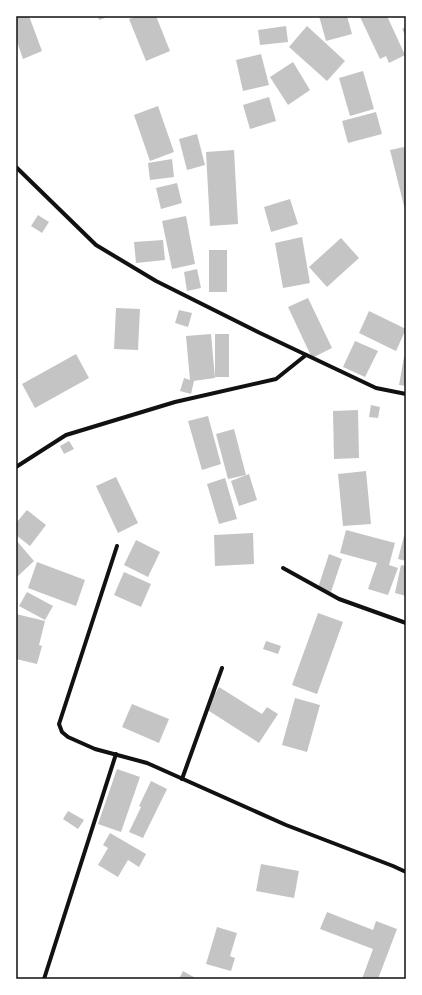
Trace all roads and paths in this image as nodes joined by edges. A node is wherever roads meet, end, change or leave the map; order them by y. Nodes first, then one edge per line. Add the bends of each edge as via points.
1 (16, 167) edge
2 (306, 355) junction
3 (406, 394) edge
4 (16, 468) edge
5 (117, 546) dead end
6 (283, 568) dead end
7 (406, 623) edge
8 (222, 668) dead end
9 (116, 754) junction
10 (182, 779) junction
11 (406, 872) edge
12 (44, 979) edge

1 - 2 street via 96,245 156,281
2 - 3 street via 376,388
2 - 4 street via 276,378 175,402 66,435
5 - 9 street via 59,724 62,732 68,737
6 - 7 street via 339,599
8 - 10 street
9 - 10 street via 146,763
9 - 12 street
10 - 11 street via 286,825

